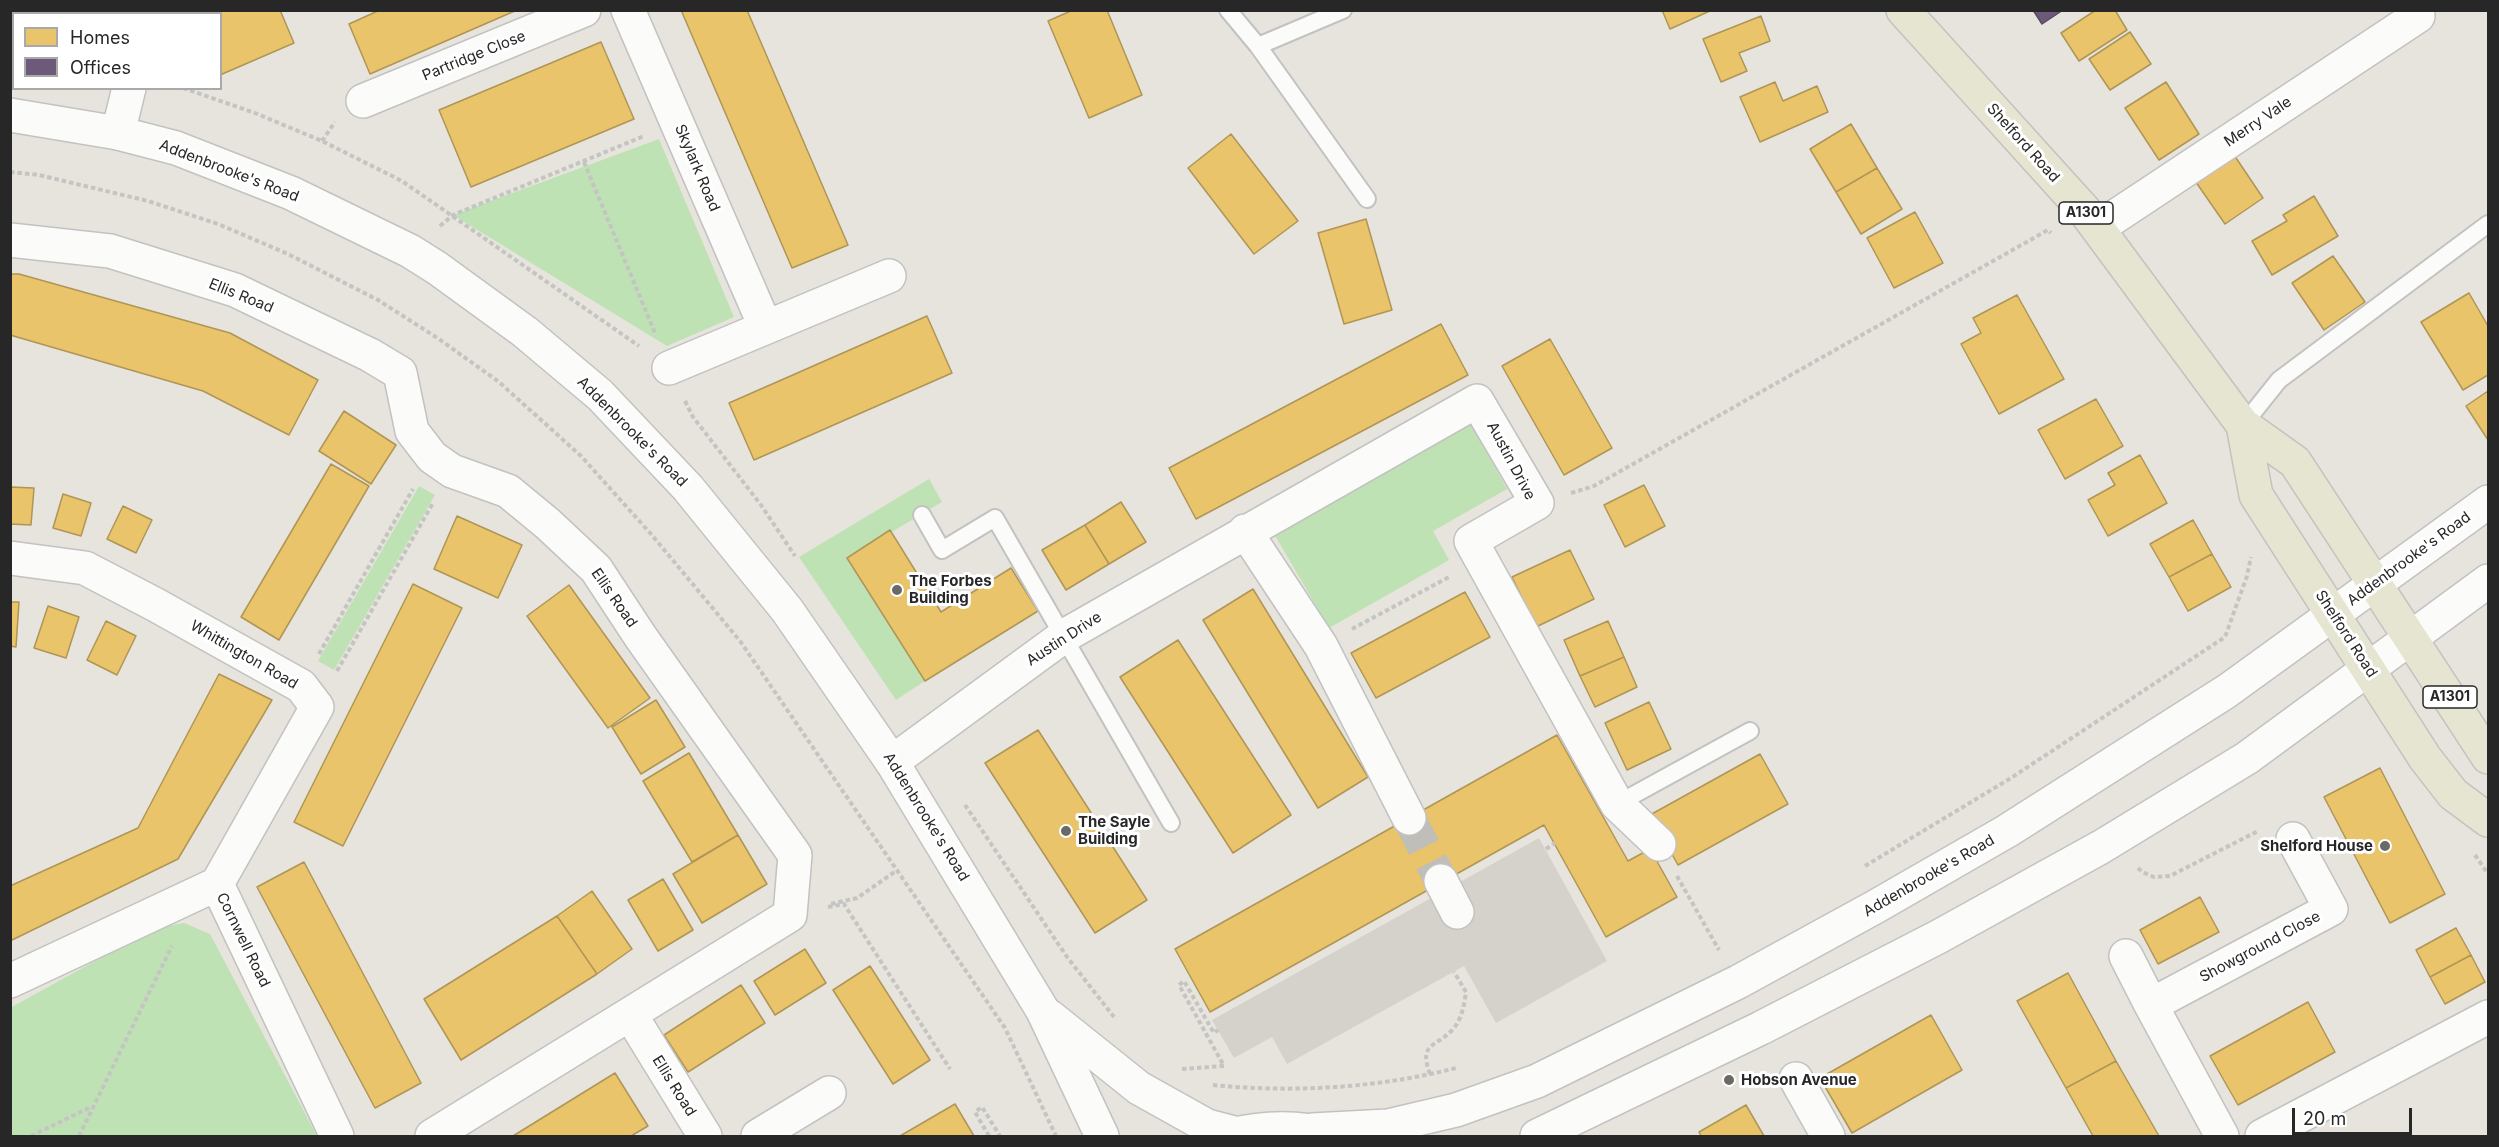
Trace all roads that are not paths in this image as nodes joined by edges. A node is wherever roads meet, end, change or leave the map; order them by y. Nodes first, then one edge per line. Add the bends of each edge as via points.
1 (584, 10) edge
2 (628, 10) edge
3 (1228, 10) edge
4 (1343, 10) edge
5 (1903, 10) edge
6 (2418, 16) dead end
7 (1258, 46) junction
8 (128, 90) edge
9 (363, 101) dead end
10 (10, 115) edge
11 (118, 132) junction
12 (1367, 199) dead end
13 (2488, 224) edge
14 (2098, 228) junction
15 (10, 240) edge
16 (889, 276) dead end
17 (765, 326) junction
18 (669, 368) road end
19 (2244, 425) junction
20 (2488, 502) edge
21 (922, 515) dead end
22 (1245, 531) junction
23 (10, 558) edge
24 (2488, 581) edge
25 (2375, 584) junction
26 (2333, 615) junction
27 (1064, 636) junction
28 (2411, 638) junction
29 (2368, 669) junction
30 (1750, 731) dead end
31 (2488, 757) edge
32 (892, 762) junction
33 (1617, 804) junction
34 (1409, 818) tunnel mouth
35 (2488, 820) edge
36 (1171, 823) dead end
37 (2293, 838) road end
38 (1659, 844) road end
39 (1441, 881) tunnel mouth
40 (217, 884) junction
41 (1457, 912) dead end
42 (2126, 957) dead end
43 (10, 981) edge
44 (2151, 1005) junction
45 (1043, 1011) junction
46 (630, 1014) junction
47 (2488, 1017) edge
48 (1796, 1079) dead end
49 (829, 1093) dead end
50 (1324, 1133) edge
51 (1232, 1135) edge
52 (337, 1137) edge
53 (432, 1137) edge
54 (705, 1137) edge
55 (758, 1137) edge
56 (1102, 1137) edge
57 (1537, 1137) edge
58 (1828, 1137) edge
59 (2222, 1137) edge
60 (2262, 1137) edge

1 - 9 street, Partridge Close
2 - 17 street, Skylark Road
3 - 7 lane
4 - 7 lane
5 - 14 main road, Shelford Road / A1301
6 - 14 street, Merry Vale
7 - 12 lane
8 - 11 street
10 - 11 street, Addenbrooke's Road
11 - 32 street, Addenbrooke's Road via 176,148 291,193 351,222 437,268 525,332 600,395 688,488 787,610
13 - 19 lane via 2279,380
14 - 19 main road, Shelford Road / A1301
15 - 46 street, Ellis Road via 110,251 235,290 370,355 400,372 412,431 442,464 508,491 596,569 795,855 790,915
16 - 17 street
17 - 18 street
19 - 25 main road, Shelford Road / A1301 via 2295,462
19 - 26 main road, Shelford Road via 2256,495
20 - 25 street, Addenbrooke's Road
21 - 27 lane via 942,550 995,518
22 - 27 street, Austin Drive
22 - 33 street, Austin Drive via 1478,401 1536,503 1471,541
22 - 34 street via 1321,646
23 - 40 street, Whittington Road via 85,568 156,605 309,697
24 - 28 street
25 - 26 street, Addenbrooke's Road
25 - 28 main road, Shelford Road / A1301
26 - 29 main road, Shelford Road
26 - 50 street, Addenbrooke's Road via 2227,691 2007,831 1866,912 1638,1032 1537,1081 1456,1110 1388,1126
27 - 32 street, Austin Drive
27 - 36 lane
28 - 29 street
28 - 31 main road, Shelford Road / A1301
29 - 35 main road, Shelford Road via 2453,794
29 - 57 street via 2247,758 2080,858 1771,1023
30 - 33 lane
32 - 45 street, Addenbrooke's Road
33 - 38 street, Austin Drive
37 - 44 street, Showground Close via 2331,909
39 - 41 street
40 - 43 street, Cornwell Road
40 - 52 street, Cornwell Road
42 - 44 street
44 - 59 street
45 - 51 street, Addenbrooke's Road via 1139,1088 1207,1126
45 - 56 street, Addenbrooke's Road
46 - 53 street
46 - 54 street, Ellis Road
47 - 60 street
48 - 58 street
49 - 55 street
50 - 51 street, Addenbrooke's Road via 1273,1129

